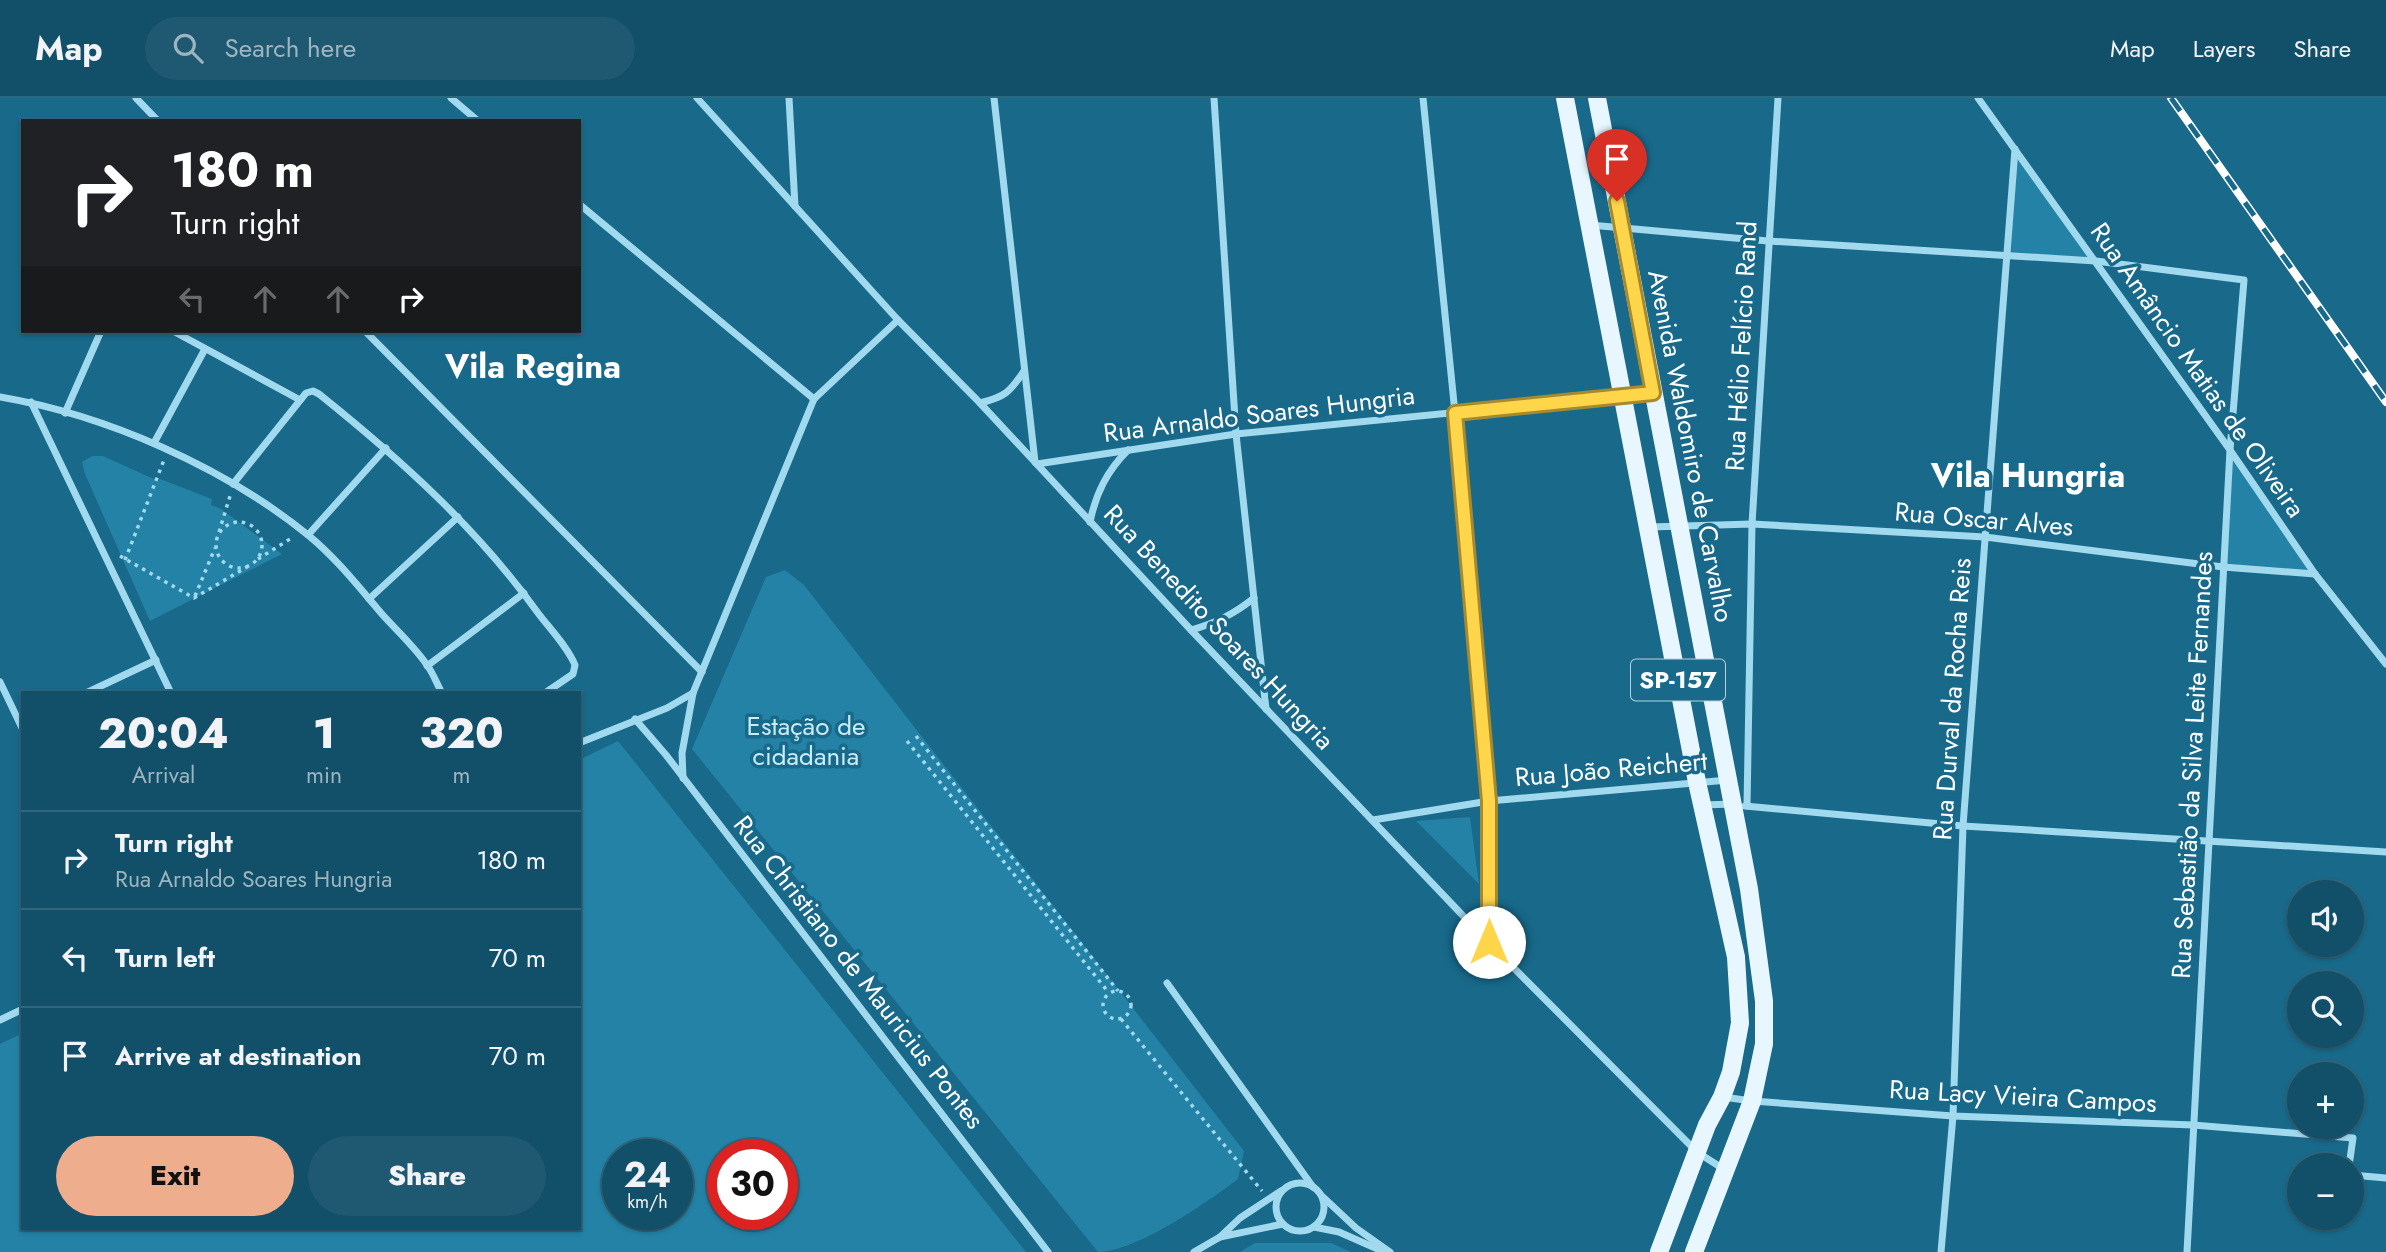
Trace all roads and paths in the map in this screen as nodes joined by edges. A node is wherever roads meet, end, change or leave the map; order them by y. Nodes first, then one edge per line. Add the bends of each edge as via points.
1 (136, 98) edge
2 (451, 98) edge
3 (696, 98) edge
4 (789, 98) edge
5 (994, 98) edge
6 (1214, 98) edge
7 (1423, 98) edge
8 (1565, 98) edge
9 (1597, 98) edge
10 (1778, 98) edge
11 (1978, 98) edge
12 (156, 119) edge
13 (476, 119) edge
14 (2015, 149) junction
15 (581, 206) edge
16 (795, 206) junction
17 (1590, 225) junction
18 (1622, 226) junction
19 (1768, 241) junction
20 (2007, 256) junction
21 (2096, 261) junction
22 (898, 320) junction
23 (100, 333) edge
24 (177, 333) edge
25 (367, 333) edge
26 (205, 349) junction
27 (1025, 371) junction
28 (1653, 393) junction
29 (1624, 396) junction
30 (0, 397) edge
31 (814, 399) junction
32 (300, 400) junction
33 (31, 402) junction
34 (980, 403) junction
35 (65, 413) junction
36 (1455, 413) junction
37 (1236, 434) junction
38 (154, 443) junction
39 (386, 448) junction
40 (168, 450) junction
41 (1128, 450) junction
42 (2230, 450) junction
43 (1036, 463) junction
44 (233, 484) junction
45 (458, 517) junction
46 (1090, 522) junction
47 (1752, 524) junction
48 (1679, 525) junction
49 (1648, 528) junction
50 (305, 533) junction
51 (219, 534) junction
52 (1985, 537) junction
53 (100, 544) junction
54 (216, 544) junction
55 (125, 560) junction
56 (257, 560) junction
57 (2224, 566) junction
58 (247, 567) junction
59 (2315, 574) junction
60 (524, 593) junction
61 (194, 598) junction
62 (1254, 598) junction
63 (369, 599) junction
64 (1191, 630) junction
65 (156, 660) junction
66 (2386, 664) edge
67 (427, 666) junction
68 (702, 672) junction
69 (0, 683) edge
70 (90, 691) edge
71 (171, 691) edge
72 (441, 691) edge
73 (548, 691) edge
74 (693, 693) junction
75 (1266, 709) junction
76 (635, 719) junction
77 (21, 724) edge
78 (916, 736) dead end
79 (907, 741) dead end
80 (581, 742) edge
81 (683, 779) junction
82 (1728, 780) junction
83 (1697, 782) junction
84 (1489, 801) junction
85 (1702, 805) junction
86 (1740, 805) junction
87 (1373, 820) junction
88 (1963, 827) junction
89 (2208, 841) junction
90 (2386, 852) edge
91 (1489, 942) junction
92 (1167, 983) dead end
93 (1118, 990) junction
94 (1109, 993) junction
95 (21, 1010) edge
96 (1121, 1019) junction
97 (0, 1020) edge
98 (1722, 1097) junction
99 (1752, 1101) junction
100 (1953, 1116) junction
101 (2193, 1125) junction
102 (1697, 1152) junction
103 (2351, 1153) edge
104 (1725, 1170) junction
105 (2364, 1176) edge
106 (2386, 1178) edge
107 (1284, 1189) junction
108 (1315, 1190) junction
109 (1269, 1199) junction
110 (1283, 1224) junction
111 (1314, 1227) junction
112 (1220, 1237) junction
113 (1048, 1252) edge
114 (1195, 1252) edge
115 (1384, 1252) edge
116 (1390, 1252) edge
117 (1659, 1252) edge
118 (1693, 1252) edge
119 (1941, 1252) edge
120 (2187, 1252) edge

1 - 12 street
2 - 13 street
3 - 16 street, Rua Benedito Soares Hungria
4 - 16 street
5 - 27 street
6 - 37 street
7 - 36 street
8 - 17 main road, SP-157
9 - 18 main road, Avenida Waldomiro de Carvalho / SP-157
10 - 19 street, Rua Hélio Felício Rand
11 - 14 street, Rua Amâncio Matias de Oliveira
14 - 20 street, Rua Durval da Rocha Reis
14 - 21 street, Rua Amâncio Matias de Oliveira
15 - 31 street
16 - 22 street, Rua Benedito Soares Hungria
17 - 18 street
17 - 29 main road, SP-157
18 - 19 street
18 - 28 main road, Avenida Waldomiro de Carvalho / SP-157
19 - 20 street
19 - 47 street, Rua Hélio Felício Rand
20 - 21 street
20 - 52 street, Rua Durval da Rocha Reis
21 - 42 street, Rua Amâncio Matias de Oliveira
21 - 42 street, Rua Sebastião da Silva Leite Fernandes via 2244,280
22 - 31 street
22 - 34 street, Rua Benedito Soares Hungria
23 - 35 street
24 - 26 street
25 - 68 street
26 - 32 street
26 - 38 street
27 - 34 street via 1010,391
27 - 43 street
28 - 29 street, Rua Arnaldo Soares Hungria
28 - 48 main road, Avenida Waldomiro de Carvalho / SP-157
29 - 36 street, Rua Arnaldo Soares Hungria
29 - 49 main road, SP-157
30 - 33 street
31 - 68 street
32 - 39 street via 306,393 319,394
32 - 44 street
33 - 35 street
33 - 53 street
34 - 43 street, Rua Benedito Soares Hungria
35 - 38 street
36 - 37 street, Rua Arnaldo Soares Hungria
36 - 84 street
37 - 41 street, Rua Arnaldo Soares Hungria
37 - 62 street
38 - 40 street
39 - 45 street
39 - 50 street
40 - 44 street
40 - 55 path
41 - 43 street, Rua Arnaldo Soares Hungria
41 - 46 street via 1102,482
42 - 57 street, Rua Sebastião da Silva Leite Fernandes
42 - 59 street, Rua Amâncio Matias de Oliveira
43 - 46 street, Rua Benedito Soares Hungria
44 - 50 street
44 - 51 path
45 - 60 street
45 - 63 street
46 - 64 street, Rua Benedito Soares Hungria
47 - 48 street, Rua Oscar Alves
47 - 52 street, Rua Oscar Alves
47 - 86 street, Rua Hélio Felício Rand
48 - 49 street, Rua Oscar Alves
48 - 82 main road, Avenida Waldomiro de Carvalho / SP-157
49 - 83 main road, SP-157
50 - 56 path
50 - 63 street
51 - 54 path
51 - 56 path via 230,524 252,526 261,538
52 - 57 street, Rua Oscar Alves
52 - 88 street, Rua Durval da Rocha Reis
53 - 55 path
53 - 65 street
54 - 58 path via 223,562
54 - 61 path
55 - 61 path
56 - 58 path
57 - 59 street, Rua Oscar Alves
57 - 89 street, Rua Sebastião da Silva Leite Fernandes
58 - 61 path
59 - 66 street, Rua Amâncio Matias de Oliveira
60 - 67 street
60 - 73 street via 575,666 573,674
62 - 64 street via 1236,613
62 - 75 street
63 - 67 street
64 - 75 street, Rua Benedito Soares Hungria
65 - 70 street
65 - 71 street
67 - 72 street
68 - 74 street
69 - 77 street
74 - 76 street
74 - 81 street via 682,752
75 - 87 street, Rua Benedito Soares Hungria
76 - 80 street
76 - 81 street, Rua Christiano de Mauricius Pontes
78 - 93 path
79 - 94 path
81 - 113 street, Rua Christiano de Mauricius Pontes
82 - 83 street, Rua João Reichert
82 - 86 main road, Avenida Waldomiro de Carvalho / SP-157
83 - 84 street, Rua João Reichert
83 - 85 main road, SP-157
84 - 87 street, Rua João Reichert
84 - 91 street
85 - 86 street
85 - 98 main road, SP-157 via 1736,957 1740,1023
86 - 88 street
86 - 99 main road, Avenida Waldomiro de Carvalho / SP-157 via 1764,1001 1764,1044
87 - 91 street, Rua Benedito Soares Hungria
88 - 89 street
88 - 100 street, Rua Durval da Rocha Reis
89 - 90 street
89 - 101 street, Rua Sebastião da Silva Leite Fernandes
91 - 102 street, Rua Benedito Soares Hungria
92 - 108 street
93 - 94 path
93 - 96 path via 1131,1003 1129,1013
94 - 96 path via 1103,1004 1105,1012
95 - 97 street
96 - 109 path
98 - 99 street, Rua Lacy Vieira Campos
98 - 102 main road, SP-157
99 - 100 street, Rua Lacy Vieira Campos
99 - 104 main road, Avenida Waldomiro de Carvalho / SP-157
100 - 101 street, Rua Lacy Vieira Campos
100 - 119 street, Rua Durval da Rocha Reis
101 - 103 street, Rua Lacy Vieira Campos via 2353,1138
101 - 120 street, Rua Sebastião da Silva Leite Fernandes
102 - 104 street, Rua Benedito Soares Hungria
102 - 117 main road, SP-157
104 - 118 main road, Avenida Waldomiro de Carvalho / SP-157
105 - 106 street
107 - 108 street via 1298,1184
107 - 109 street
107 - 110 street via 1276,1209
108 - 111 street via 1324,1206
108 - 116 street
109 - 112 street
110 - 111 street via 1298,1231
110 - 112 street
111 - 115 street via 1339,1232
112 - 114 street

